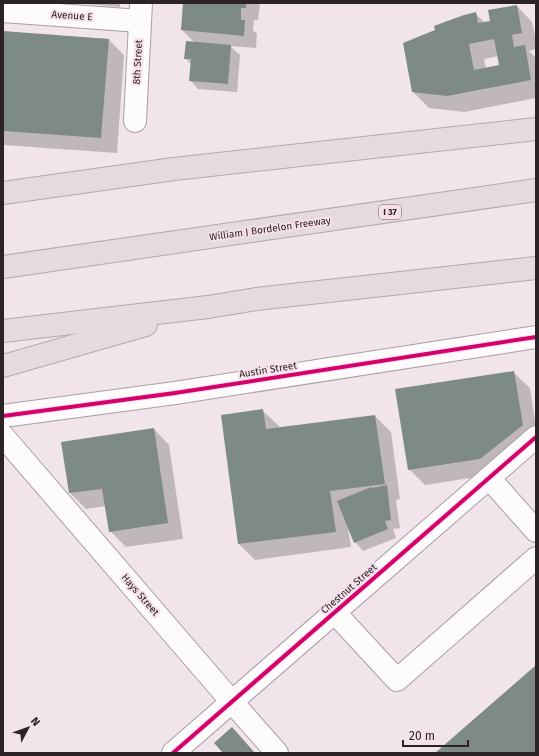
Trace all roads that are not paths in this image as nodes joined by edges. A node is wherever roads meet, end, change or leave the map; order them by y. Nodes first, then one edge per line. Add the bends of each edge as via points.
1 (3, 11) edge
2 (141, 12) edge
3 (135, 121) dead end
4 (536, 129) edge
5 (536, 190) edge
6 (3, 193) edge
7 (3, 267) edge
8 (536, 268) edge
9 (208, 306) junction
10 (3, 331) edge
11 (533, 342) edge
12 (3, 366) edge
13 (3, 416) edge
14 (3, 436) edge
15 (536, 437) edge
16 (489, 478) junction
17 (536, 531) edge
18 (536, 558) edge
19 (335, 613) junction
20 (232, 702) junction
21 (173, 753) edge
22 (277, 753) edge

1 - 2 street, Avenue E
2 - 3 street, 8th Street
4 - 6 highway via 174,169
5 - 7 highway, William J Bordelon Freeway / I 37
8 - 9 highway
9 - 10 highway
9 - 12 highway
11 - 13 street, Austin Street
14 - 20 street, Hays Street
15 - 16 street, Chestnut Street
16 - 17 street
16 - 19 street, Chestnut Street
18 - 19 street via 397,680
19 - 20 street, Chestnut Street
20 - 21 street, Chestnut Street
20 - 22 street, Hays Street

